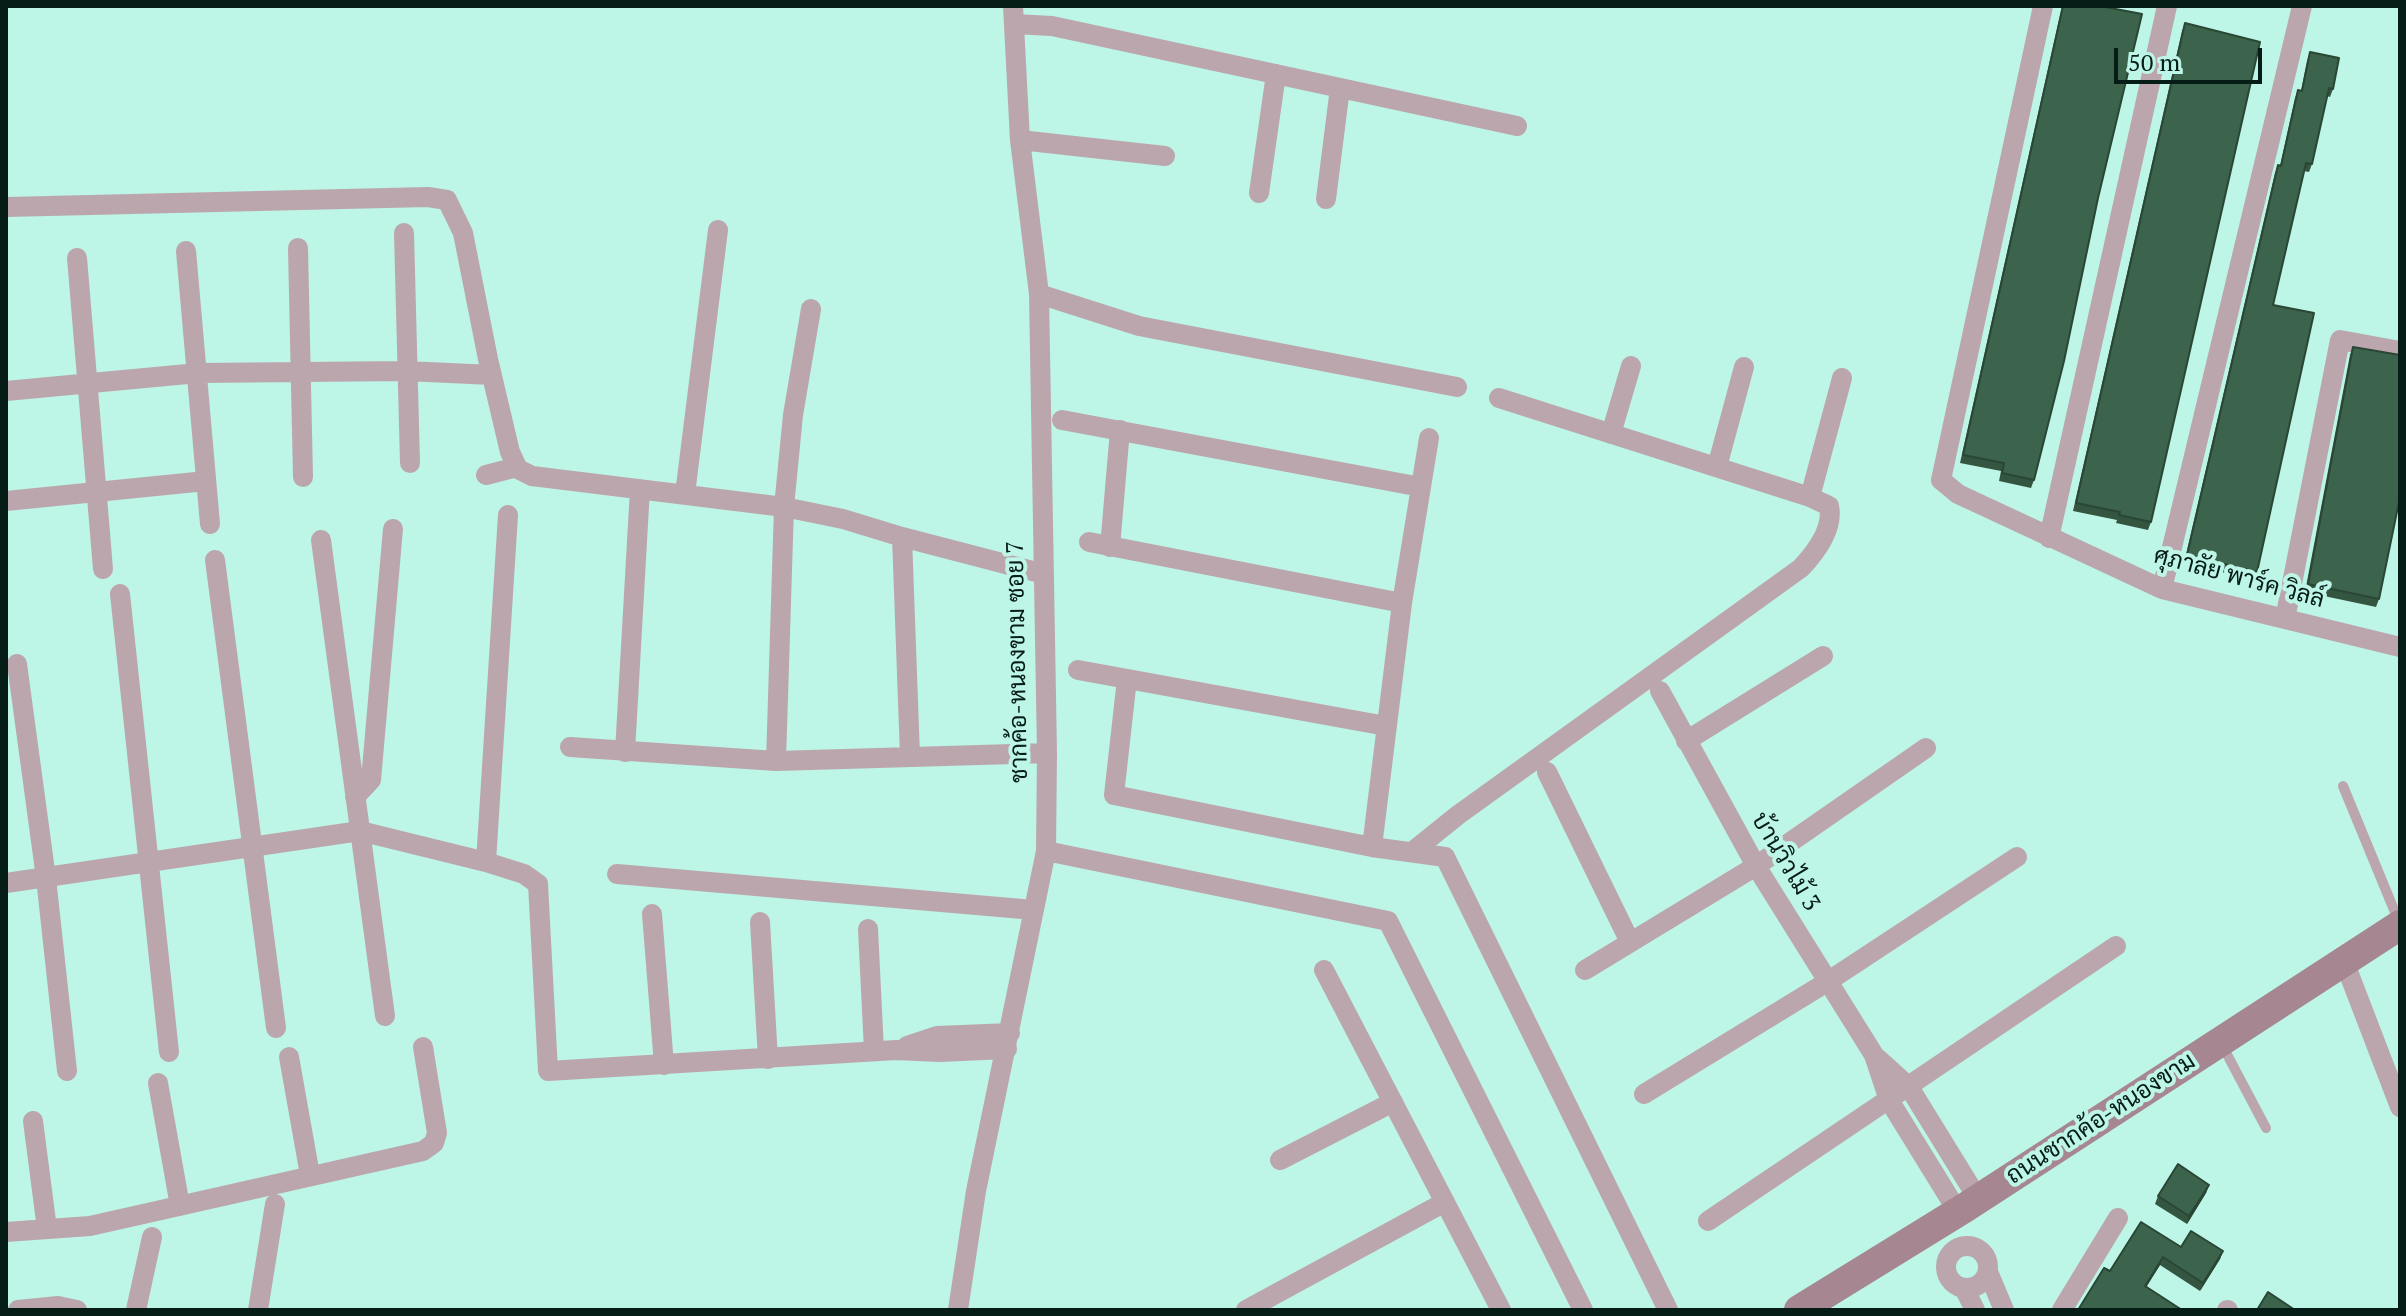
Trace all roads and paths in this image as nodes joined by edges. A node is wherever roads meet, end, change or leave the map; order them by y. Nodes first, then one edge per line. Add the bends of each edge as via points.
1 (2043, 6) edge
2 (2167, 6) edge
3 (2302, 6) edge
4 (1014, 15) edge
5 (1276, 74) junction
6 (1340, 88) junction
7 (1517, 126) dead end
8 (1020, 140) junction
9 (1165, 156) dead end
10 (1259, 193) dead end
11 (1326, 199) dead end
12 (6, 207) edge
13 (718, 230) dead end
14 (404, 233) dead end
15 (298, 248) dead end
16 (186, 251) dead end
17 (77, 258) dead end
18 (1039, 294) junction
19 (811, 309) dead end
20 (2400, 351) edge
21 (1631, 366) dead end
22 (490, 367) junction
23 (1744, 367) dead end
24 (302, 371) junction
25 (406, 371) junction
26 (198, 373) junction
27 (1842, 378) dead end
28 (88, 384) junction
29 (1457, 387) dead end
30 (6, 391) edge
31 (1499, 398) dead end
32 (1062, 420) dead end
33 (1120, 430) junction
34 (1611, 434) junction
35 (1429, 438) dead end
36 (410, 463) dead end
37 (517, 467) junction
38 (1717, 467) junction
39 (486, 475) dead end
40 (303, 477) dead end
41 (206, 481) junction
42 (1421, 487) junction
43 (640, 489) junction
44 (96, 492) junction
45 (685, 494) junction
46 (1810, 497) junction
47 (6, 501) edge
48 (784, 507) junction
49 (508, 515) dead end
50 (210, 524) dead end
51 (393, 529) dead end
52 (902, 537) junction
53 (2049, 538) junction
54 (321, 540) dead end
55 (1089, 542) dead end
56 (1110, 547) junction
57 (215, 560) dead end
58 (103, 569) dead end
59 (1044, 574) junction
60 (2162, 589) junction
61 (120, 594) dead end
62 (1402, 603) junction
63 (2285, 619) junction
64 (2400, 647) edge
65 (1823, 656) dead end
66 (17, 664) dead end
67 (1078, 670) dead end
68 (1127, 679) junction
69 (1660, 691) dead end
70 (1386, 726) junction
71 (1686, 741) junction
72 (570, 747) dead end
73 (1926, 748) dead end
74 (625, 752) junction
75 (1047, 753) junction
76 (910, 756) junction
77 (776, 761) junction
78 (1547, 772) dead end
79 (2343, 786) dead end
80 (355, 797) junction
81 (360, 831) junction
82 (1372, 847) junction
83 (254, 849) junction
84 (1046, 851) junction
85 (1412, 852) junction
86 (2017, 857) dead end
87 (486, 862) junction
88 (149, 863) junction
89 (1756, 866) junction
90 (617, 874) dead end
91 (46, 878) junction
92 (6, 883) edge
93 (1034, 910) junction
94 (652, 914) dead end
95 (760, 922) dead end
96 (2400, 924) edge
97 (868, 929) dead end
98 (1630, 942) junction
99 (2116, 946) dead end
100 (2344, 961) junction
101 (1324, 970) dead end
102 (1585, 970) dead end
103 (1827, 982) junction
104 (385, 1016) dead end
105 (276, 1028) dead end
106 (1008, 1041) junction
107 (2220, 1042) junction
108 (423, 1047) dead end
109 (874, 1051) junction
110 (169, 1052) dead end
111 (1874, 1055) junction
112 (289, 1057) dead end
113 (768, 1059) junction
114 (664, 1065) junction
115 (67, 1071) dead end
116 (158, 1083) dead end
117 (1909, 1087) junction
118 (1644, 1094) dead end
119 (1889, 1100) junction
120 (1393, 1102) junction
121 (2400, 1107) edge
122 (33, 1121) dead end
123 (2266, 1128) dead end
124 (1280, 1160) dead end
125 (310, 1175) junction
126 (1445, 1202) junction
127 (275, 1204) dead end
128 (180, 1206) junction
129 (1967, 1206) junction
130 (2118, 1218) dead end
131 (1708, 1221) dead end
132 (47, 1229) junction
133 (6, 1232) edge
134 (152, 1237) dead end
135 (1914, 1239) junction
136 (1973, 1247) junction
137 (1947, 1262) junction
138 (1988, 1272) junction
139 (1964, 1288) junction
140 (18, 1310) edge
141 (77, 1310) edge
142 (136, 1310) edge
143 (258, 1310) edge
144 (958, 1310) edge
145 (1246, 1310) edge
146 (1501, 1310) edge
147 (1583, 1310) edge
148 (1668, 1310) edge
149 (1799, 1310) edge
150 (1975, 1310) edge
151 (2004, 1310) edge
152 (2062, 1310) edge

1 - 53 street, ศุภาลัย พาร์ค วิลล์ via 1941,480 1958,494
2 - 53 street
3 - 60 street
4 - 5 street
4 - 8 street, ชากค้อ-หนองขาม ซอย 7
5 - 6 street
5 - 10 street
6 - 7 street
6 - 11 street
8 - 9 street
8 - 18 street, ชากค้อ-หนองขาม ซอย 7
12 - 22 street via 447,200 463,233
13 - 45 street
14 - 25 street
15 - 24 street
16 - 26 street
17 - 28 street
18 - 29 street via 1139,326
18 - 59 street, ชากค้อ-หนองขาม ซอย 7
19 - 48 street
20 - 63 street via 2340,340
21 - 34 street
22 - 25 street
22 - 37 street
23 - 38 street
24 - 25 street
24 - 26 street
24 - 40 street
25 - 36 street
26 - 28 street
26 - 41 street
27 - 46 street
28 - 30 street
28 - 44 street
31 - 34 street
32 - 33 street
33 - 42 street
33 - 56 street
34 - 38 street
35 - 42 street
37 - 39 street
37 - 43 street via 532,476
38 - 46 street
41 - 44 street
41 - 50 street
42 - 62 street
43 - 45 street
43 - 74 street
44 - 47 street
44 - 58 street
45 - 48 street
46 - 85 street via 1829,506 1830,519 1801,568
48 - 52 street
48 - 77 street
49 - 87 street
51 - 80 street via 371,780
52 - 59 street
52 - 76 street
53 - 60 street, ศุภาลัย พาร์ค วิลล์
54 - 80 street
55 - 56 street
56 - 62 street
57 - 83 street
59 - 75 street, ชากค้อ-หนองขาม ซอย 7
60 - 63 street, ศุภาลัย พาร์ค วิลล์
61 - 88 street
62 - 70 street
63 - 64 street, ศุภาลัย พาร์ค วิลล์
65 - 71 street
66 - 91 street
67 - 68 street
68 - 70 street
68 - 82 street via 1114,795
69 - 71 street, บ้านวิวไม้ 3
70 - 82 street
71 - 89 street, บ้านวิวไม้ 3
72 - 74 street
73 - 89 street
74 - 77 street
75 - 76 street
75 - 84 street, ชากค้อ-หนองขาม ซอย 7
76 - 77 street
78 - 98 street
79 - 96 lane
80 - 81 street
81 - 83 street
81 - 87 street
81 - 104 street
82 - 85 street
83 - 88 street
83 - 105 street
84 - 93 street, ชากค้อ-หนองขาม ซอย 7
84 - 147 street via 1388,921
85 - 148 street via 1445,857
86 - 103 street
87 - 114 street via 538,884 548,1071
88 - 91 street
88 - 110 street
89 - 98 street
89 - 103 street, บ้านวิวไม้ 3
90 - 93 street
91 - 92 street
91 - 115 street
93 - 106 street, ชากค้อ-หนองขาม ซอย 7
94 - 114 street
95 - 113 street
96 - 100 street, ถนนชากค้อ-หนองขาม
97 - 109 street
98 - 102 street
99 - 117 street
100 - 107 street, ถนนชากค้อ-หนองขาม
100 - 121 street
101 - 120 street
103 - 111 street, บ้านวิวไม้ 3
103 - 118 street
106 - 109 street via 939,1052
106 - 144 street, ชากค้อ-หนองขาม ซอย 7 via 976,1191
107 - 123 lane
107 - 129 street, ถนนชากค้อ-หนองขาม
108 - 125 street via 437,1133 434,1143 423,1151
109 - 113 street
111 - 117 street, บ้านวิวไม้ 3
111 - 119 street, บ้านวิวไม้ 3
112 - 125 street
113 - 114 street
116 - 128 street
117 - 119 street
117 - 129 street, บ้านวิวไม้ 3
119 - 129 street, บ้านวิวไม้ 3
119 - 131 street
120 - 124 street
120 - 126 street
122 - 132 street
125 - 128 street
126 - 145 street
126 - 146 street
127 - 143 street
128 - 132 street via 90,1226
129 - 135 street, ถนนชากค้อ-หนองขาม
129 - 136 street
130 - 152 street
132 - 133 street
134 - 142 street
135 - 137 street
135 - 149 street, ถนนชากค้อ-หนองขาม
136 - 137 street via 1952,1252
136 - 138 street via 1988,1261
137 - 139 street via 1953,1283
138 - 139 street via 1983,1282
138 - 151 street
139 - 150 street
140 - 141 street

